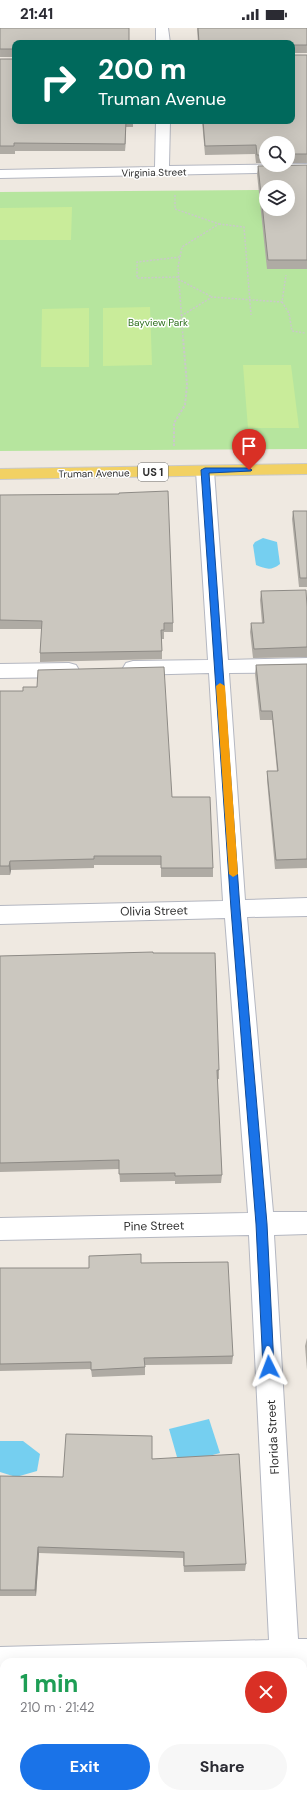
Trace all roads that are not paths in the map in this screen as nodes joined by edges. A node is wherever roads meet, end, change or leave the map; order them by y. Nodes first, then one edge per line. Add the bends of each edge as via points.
1 (162, 28) edge
2 (164, 40) edge
3 (163, 124) edge
4 (307, 168) edge
5 (162, 172) junction
6 (0, 174) edge
7 (307, 469) edge
8 (205, 470) junction
9 (0, 474) edge
10 (307, 665) edge
11 (219, 667) junction
12 (86, 669) edge
13 (117, 669) edge
14 (0, 671) edge
15 (307, 907) edge
16 (235, 909) junction
17 (0, 915) edge
18 (307, 1223) edge
19 (261, 1224) junction
20 (0, 1229) edge
21 (292, 1657) edge
22 (234, 1658) edge

1 - 2 street
3 - 5 street
4 - 5 street, Virginia Street
5 - 6 street, Virginia Street
7 - 8 main road, Truman Avenue / US 1
8 - 9 main road, Truman Avenue / US 1
8 - 11 street, Florida Street
10 - 11 street
11 - 13 street
11 - 16 street, Florida Street
12 - 14 street
15 - 16 street, Olivia Street
16 - 17 street, Olivia Street
16 - 19 street, Florida Street
18 - 19 street, Pine Street
19 - 20 street, Pine Street
19 - 21 street, Florida Street
21 - 22 street

